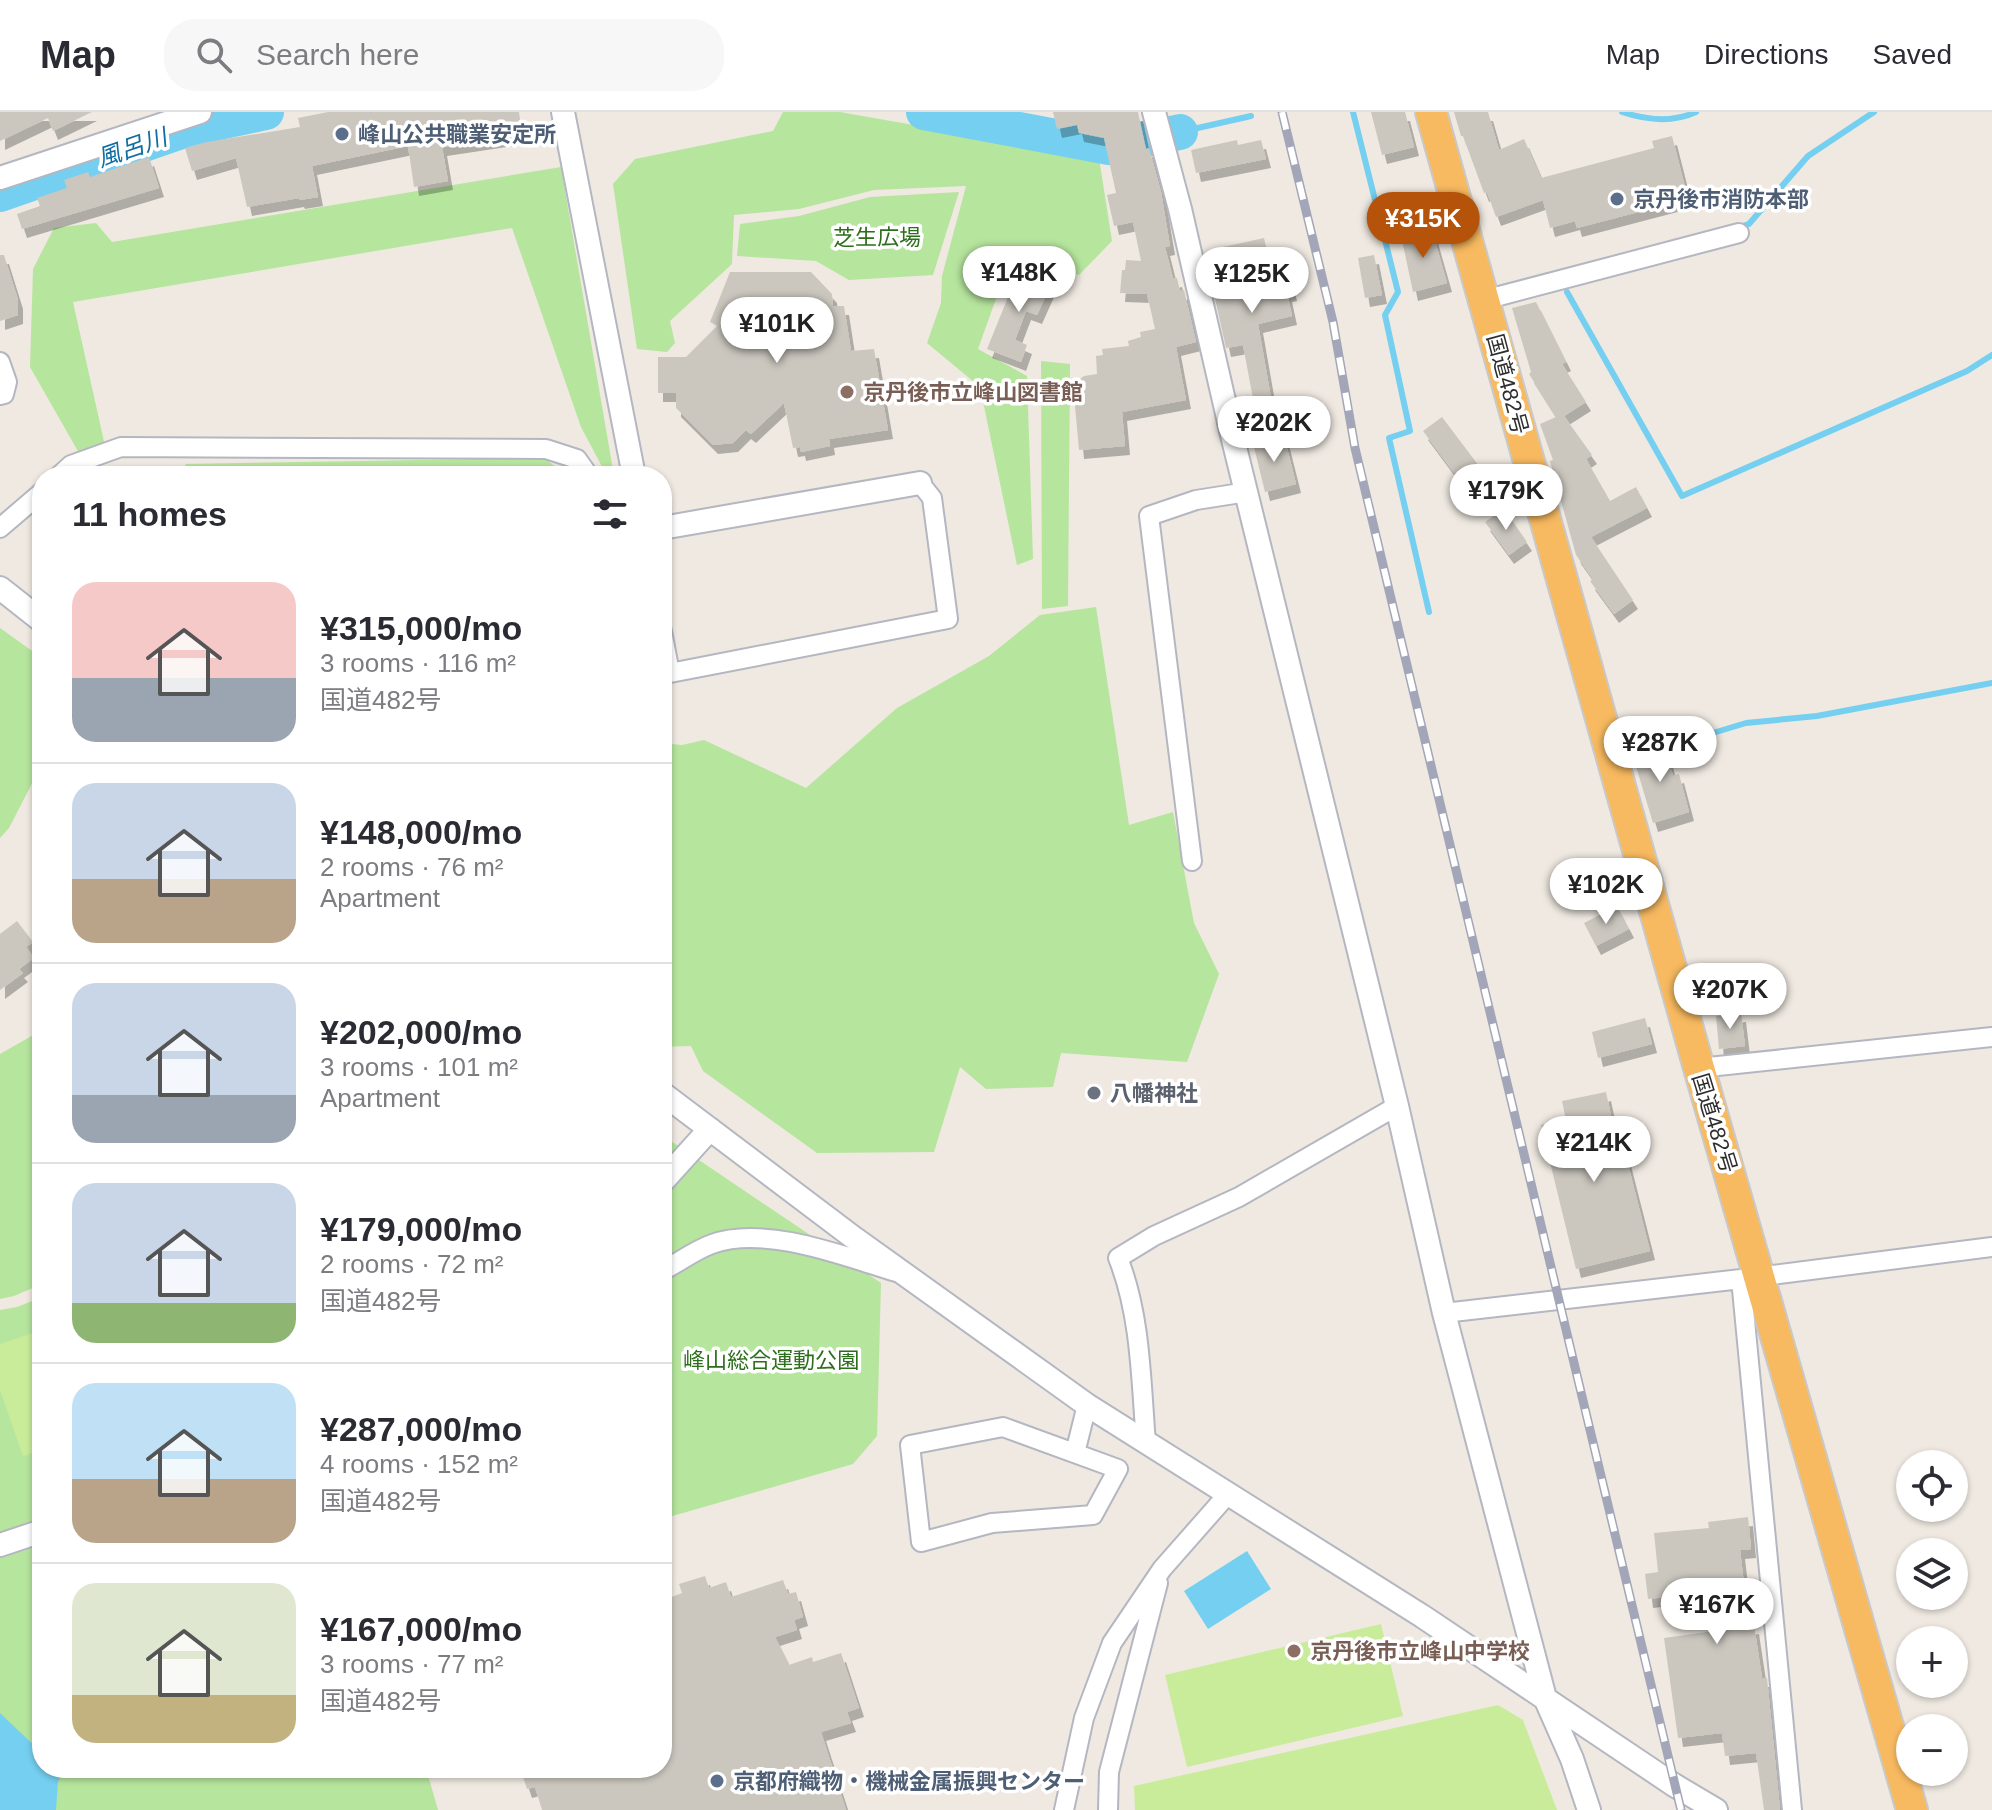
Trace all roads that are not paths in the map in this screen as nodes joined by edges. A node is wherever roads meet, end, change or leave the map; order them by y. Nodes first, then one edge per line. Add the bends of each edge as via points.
1 (200, 112) edge
2 (563, 112) edge
3 (1431, 112) edge
4 (1159, 130) edge
5 (0, 178) edge
6 (1739, 233) dead end
7 (1484, 300) junction
8 (0, 362) edge
9 (0, 395) edge
10 (70, 466) edge
11 (582, 466) edge
12 (632, 466) edge
13 (920, 483) joint
14 (1247, 492) junction
15 (32, 501) edge
16 (672, 526) edge
17 (0, 528) edge
18 (0, 588) edge
19 (32, 613) edge
20 (672, 673) edge
21 (1192, 861) dead end
22 (1992, 1037) edge
23 (1699, 1068) junction
24 (672, 1100) edge
25 (1397, 1106) junction
26 (710, 1129) junction
27 (672, 1171) edge
28 (1992, 1247) edge
29 (672, 1266) edge
30 (905, 1274) junction
31 (1751, 1278) junction
32 (1444, 1313) junction
33 (1087, 1405) junction
34 (1146, 1443) junction
35 (1075, 1453) junction
36 (1228, 1494) junction
37 (32, 1534) edge
38 (0, 1545) edge
39 (1162, 1569) junction
40 (1545, 1698) junction
41 (1064, 1810) edge
42 (1108, 1810) edge
43 (1589, 1810) edge
44 (1716, 1810) edge
45 (1792, 1810) edge
46 (1912, 1810) edge

1 - 5 street
2 - 12 street
3 - 7 highway, 国道482号
4 - 14 street
6 - 7 street
7 - 23 highway, 国道482号
8 - 9 street via 7,382
10 - 11 street via 121,447 546,449 577,459
13 - 16 street
13 - 20 street via 932,498 948,619
14 - 21 street via 1196,500 1149,516
14 - 25 street
15 - 17 street
18 - 19 street
22 - 23 street
23 - 31 highway, 国道482号
24 - 26 street
25 - 32 street
25 - 34 street via 1239,1197 1118,1258 1139,1356
26 - 27 street
26 - 30 street
28 - 31 street
29 - 30 street via 712,1244 774,1240
30 - 33 street
31 - 32 street
31 - 45 street
31 - 46 highway, 国道482号
32 - 40 street
33 - 34 street
33 - 35 street
34 - 36 street
35 - 35 street via 1003,1427 910,1445 921,1542 992,1523 1093,1515 1118,1469
36 - 39 street
36 - 40 street
37 - 38 street
39 - 41 street via 1112,1643 1084,1718
39 - 42 street via 1109,1772
40 - 43 street
40 - 44 street

